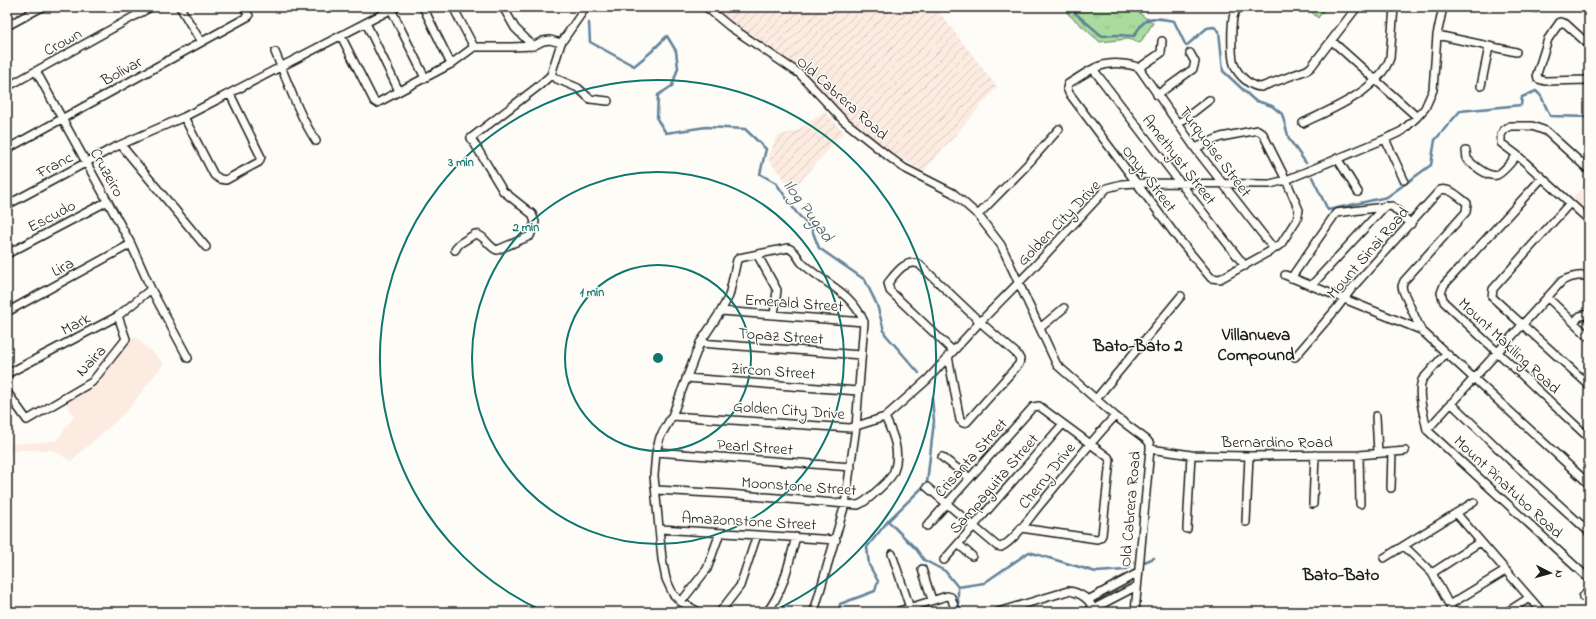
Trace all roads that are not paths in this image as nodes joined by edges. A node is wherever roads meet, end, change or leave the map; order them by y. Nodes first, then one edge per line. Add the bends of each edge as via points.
1 (42, 7) edge
2 (150, 7) edge
3 (180, 7) edge
4 (244, 7) edge
5 (423, 7) edge
6 (453, 7) edge
7 (503, 7) edge
8 (586, 7) edge
9 (706, 7) edge
10 (1240, 7) edge
11 (1357, 7) edge
12 (1394, 7) edge
13 (1443, 7) edge
14 (392, 8) edge
15 (366, 23) junction
16 (7, 26) edge
17 (1437, 35) junction
18 (341, 36) junction
19 (1162, 41) dead end
20 (1332, 41) junction
21 (201, 42) junction
22 (561, 43) junction
23 (1589, 45) edge
24 (532, 46) junction
25 (474, 47) junction
26 (1489, 47) junction
27 (275, 52) dead end
28 (1516, 52) dead end
29 (1190, 53) dead end
30 (452, 64) junction
31 (281, 66) junction
32 (1138, 68) junction
33 (1093, 69) junction
34 (36, 71) junction
35 (551, 74) junction
36 (425, 78) junction
37 (1589, 80) edge
38 (1375, 81) junction
39 (1481, 86) dead end
40 (7, 87) edge
41 (399, 91) junction
42 (230, 94) junction
43 (1158, 95) junction
44 (1209, 100) dead end
45 (608, 102) dead end
46 (184, 117) junction
47 (1417, 117) junction
48 (63, 118) junction
49 (1303, 123) dead end
50 (1178, 124) junction
51 (1059, 129) dead end
52 (1385, 139) junction
53 (316, 141) dead end
54 (122, 145) junction
55 (1195, 148) junction
56 (7, 149) edge
57 (1466, 151) dead end
58 (1517, 155) junction
59 (1337, 158) junction
60 (87, 162) junction
61 (1589, 170) edge
62 (1542, 178) junction
63 (1286, 180) junction
64 (1404, 180) dead end
65 (1136, 183) junction
66 (1181, 184) junction
67 (1224, 184) junction
68 (1358, 192) dead end
69 (108, 201) junction
70 (1570, 203) junction
71 (7, 205) edge
72 (1385, 206) junction
73 (978, 214) junction
74 (1589, 220) edge
75 (1411, 224) junction
76 (131, 244) junction
77 (206, 247) dead end
78 (1274, 249) junction
79 (455, 250) dead end
80 (7, 254) edge
81 (757, 254) junction
82 (1245, 266) junction
83 (1589, 276) edge
84 (1020, 282) junction
85 (1311, 286) junction
86 (151, 289) junction
87 (1181, 296) dead end
88 (1547, 297) junction
89 (1345, 299) junction
90 (1064, 308) dead end
91 (721, 311) junction
92 (7, 312) edge
93 (1589, 314) edge
94 (774, 315) junction
95 (118, 316) junction
96 (864, 322) junction
97 (980, 322) junction
98 (1574, 322) junction
99 (1522, 325) junction
100 (1040, 328) junction
101 (1421, 330) junction
102 (1589, 337) edge
103 (700, 343) junction
104 (1498, 352) junction
105 (1446, 353) junction
106 (950, 354) junction
107 (860, 355) junction
108 (1295, 357) dead end
109 (188, 358) dead end
110 (7, 374) edge
111 (686, 378) junction
112 (1474, 378) junction
113 (1589, 385) edge
114 (858, 391) junction
115 (7, 392) edge
116 (1096, 399) junction
117 (1452, 403) junction
118 (672, 416) junction
119 (1115, 416) junction
120 (1376, 416) dead end
121 (885, 417) junction
122 (1063, 424) junction
123 (856, 427) junction
124 (1427, 430) junction
125 (1589, 438) edge
126 (1090, 444) junction
127 (1150, 449) junction
128 (1405, 451) dead end
129 (656, 452) junction
130 (1392, 452) junction
131 (1378, 453) junction
132 (1191, 455) junction
133 (1315, 455) junction
134 (1359, 455) junction
135 (1249, 456) junction
136 (942, 457) dead end
137 (851, 467) junction
138 (970, 478) junction
139 (1589, 484) edge
140 (927, 487) dead end
141 (1391, 488) dead end
142 (656, 490) junction
143 (1474, 502) dead end
144 (947, 503) junction
145 (845, 504) junction
146 (1313, 504) dead end
147 (1360, 504) dead end
148 (1456, 513) junction
149 (1246, 522) dead end
150 (974, 525) junction
151 (927, 526) dead end
152 (1021, 528) junction
153 (660, 529) junction
154 (1186, 529) dead end
155 (1589, 532) edge
156 (720, 533) junction
157 (757, 535) junction
158 (796, 537) junction
159 (836, 540) junction
160 (1480, 542) junction
161 (958, 544) junction
162 (1404, 546) junction
163 (892, 554) dead end
164 (972, 556) dead end
165 (1384, 558) dead end
166 (944, 560) dead end
167 (922, 569) dead end
168 (1505, 570) junction
169 (1138, 573) junction
170 (1432, 573) junction
171 (1589, 579) edge
172 (1137, 586) junction
173 (1589, 588) edge
174 (1583, 597) dead end
175 (1530, 598) junction
176 (932, 600) junction
177 (1088, 600) junction
178 (681, 602) junction
179 (910, 608) junction
180 (1451, 609) edge
181 (1091, 611) edge
182 (699, 612) edge
183 (720, 612) edge
184 (768, 612) edge
185 (814, 612) edge
186 (896, 612) edge
187 (956, 612) edge
188 (998, 612) edge
189 (1135, 612) edge
190 (1507, 612) edge
191 (1542, 612) edge

1 - 16 street
2 - 34 street, Crown
3 - 21 street
4 - 21 street, Bolivar via 249,16
5 - 30 street
6 - 25 street
7 - 24 street via 515,28
8 - 22 street
9 - 73 street, Old Cabrera Road via 729,26 800,74 844,120 888,156 904,168 953,193
10 - 20 street via 1233,19 1234,64 1245,79 1256,87 1307,70
11 - 20 street
12 - 38 street via 1390,58
13 - 17 street, Golden City Drive
14 - 15 street, Franc
14 - 36 street
15 - 18 street, Franc
15 - 41 street
17 - 26 street
17 - 47 street, Golden City Drive via 1433,90 1425,108
18 - 31 street, Franc
18 - 41 street via 374,101 377,103
19 - 32 street via 1161,53
20 - 38 street
21 - 48 street, Bolivar
22 - 24 street via 550,40
22 - 35 street
23 - 37 street via 1566,24 1560,22 1548,39 1537,74 1538,79 1545,81
24 - 25 street
25 - 30 street
26 - 28 street
26 - 39 street
27 - 31 street
29 - 43 street via 1195,62 1193,69
30 - 36 street
31 - 42 street, Franc
31 - 53 street via 294,99
32 - 33 street via 1131,65 1105,64
32 - 43 street, Turquoise Street
33 - 65 street, Onyx Street via 1068,84 1067,88
33 - 66 street, Amethyst Street
34 - 40 street, Crown
34 - 48 street, Cruzeiro
35 - 45 street via 578,88 590,99
35 - 79 street via 471,138 503,191 532,214 535,222 530,236 497,250 480,235 475,234 459,244
36 - 41 street
38 - 47 street
38 - 49 street via 1356,97
42 - 46 street, Franc
42 - 46 street via 261,157 259,162 226,180 214,175
43 - 50 street, Turquoise Street
44 - 50 street
46 - 54 street, Franc
47 - 52 street, Golden City Drive via 1402,130
48 - 56 street, Bolivar
48 - 60 street, Cruzeiro
50 - 55 street, Turquoise Street
51 - 73 street
52 - 59 street, Golden City Drive
52 - 64 street
54 - 60 street, Franc
54 - 77 street
55 - 63 street via 1221,137 1258,130 1263,134
55 - 67 street, Turquoise Street
57 - 58 street via 1466,159 1493,175 1498,174
58 - 61 street via 1501,142 1501,135 1510,126 1532,126 1546,131
58 - 62 street
59 - 63 street, Golden City Drive
59 - 68 street
60 - 69 street, Cruzeiro
60 - 71 street, Franc
62 - 70 street
62 - 104 street, Mount Makiling Road via 1444,285 1441,293 1444,302
63 - 67 street, Golden City Drive via 1270,184
63 - 78 street via 1299,210 1297,219 1281,244
65 - 66 street, Golden City Drive
65 - 82 street, Onyx Street via 1211,278 1220,278
65 - 84 street, Golden City Drive via 1107,188
66 - 67 street, Golden City Drive
66 - 82 street, Amethyst Street
67 - 78 street, Turquoise Street
69 - 76 street, Cruzeiro
69 - 80 street, Escudo
70 - 74 street
70 - 99 street via 1493,290 1492,297
72 - 75 street via 1394,207
72 - 85 street
72 - 85 street via 1336,213 1288,277
73 - 84 street, Old Cabrera Road via 1001,245
75 - 89 street, Mount Sinai Road via 1352,287
75 - 101 street, Mount Sinai Road via 1440,190 1449,190 1467,203 1466,212 1402,286
76 - 86 street, Cruzeiro
76 - 92 street, Lira
78 - 82 street
81 - 91 street via 737,260 729,296
81 - 94 street via 777,290
81 - 96 street via 788,248 793,250 802,262 848,297
83 - 88 street via 1569,277
84 - 97 street, Golden City Drive
84 - 100 street, Old Cabrera Road
85 - 89 street
86 - 95 street, Mark
86 - 109 street, Cruzeiro
87 - 116 street
88 - 98 street
88 - 99 street
89 - 101 street
89 - 108 street, Mount Sinai Road
90 - 100 street
91 - 94 street, Emerald Street
91 - 103 street
93 - 98 street via 1580,316
94 - 96 street, Emerald Street
95 - 110 street, Mark
95 - 115 street, Naira via 126,339 92,382 27,420
96 - 107 street
97 - 106 street, Golden City Drive
97 - 106 street via 1020,358 1019,364 967,422 960,420
97 - 106 street via 919,264 913,262 897,272 888,283 890,292
98 - 102 street
99 - 104 street
99 - 113 street
100 - 116 street, Old Cabrera Road via 1057,365
101 - 105 street
103 - 107 street, Topaz Street
103 - 111 street
104 - 112 street
104 - 125 street, Mount Makiling Road
105 - 112 street
105 - 124 street via 1422,380 1420,392
106 - 121 street, Golden City Drive via 927,380
107 - 114 street
111 - 114 street, Zircon Street
111 - 118 street
112 - 117 street
112 - 139 street
114 - 123 street
116 - 119 street, Old Cabrera Road
117 - 124 street
117 - 155 street
118 - 123 street, Golden City Drive
118 - 129 street via 660,437
119 - 126 street, Cherry Drive
119 - 127 street, Old Cabrera Road via 1147,440
120 - 131 street
121 - 123 street, Golden City Drive
121 - 145 street, Moonstone Street via 893,433 896,447 894,472 864,503
122 - 126 street
122 - 138 street, Crisanta Street via 1039,406 1033,407
122 - 150 street, Sampaguita Street
123 - 137 street
124 - 171 street, Mount Pinatubo Road
126 - 152 street, Cherry Drive
126 - 152 street via 1110,460 1100,538
127 - 132 street, Bernardino Road
127 - 169 street, Old Cabrera Road
128 - 130 street, Bernardino Road
129 - 137 street, Pearl Street
129 - 142 street
130 - 131 street, Bernardino Road
130 - 141 street
131 - 134 street, Bernardino Road
132 - 135 street, Bernardino Road
132 - 154 street
133 - 134 street, Bernardino Road
133 - 135 street, Bernardino Road
133 - 146 street
134 - 147 street
135 - 149 street
136 - 138 street
137 - 145 street
138 - 144 street, Crisanta Street
140 - 144 street
142 - 145 street, Moonstone Street
142 - 153 street
143 - 148 street
144 - 150 street
144 - 151 street, Crisanta Street
145 - 159 street
148 - 160 street
148 - 162 street
150 - 152 street, Cherry Drive via 1001,547
150 - 161 street, Sampaguita Street
153 - 156 street, Amazonstone Street
153 - 178 street via 666,579 673,594
156 - 157 street, Amazonstone Street
156 - 178 street via 707,569
157 - 158 street, Amazonstone Street
157 - 183 street via 740,586
158 - 159 street, Amazonstone Street
158 - 184 street via 780,590
159 - 185 street
160 - 168 street
160 - 170 street
161 - 164 street
161 - 166 street, Sampaguita Street
162 - 165 street
162 - 170 street
163 - 179 street
167 - 176 street
168 - 175 street
168 - 180 street
169 - 172 street, Old Cabrera Road
169 - 177 street
170 - 180 street
172 - 181 street
172 - 189 street, Old Cabrera Road
173 - 174 street
175 - 190 street
175 - 191 street
176 - 179 street
176 - 187 street via 951,597
177 - 181 street
177 - 188 street via 1074,591 1064,591
178 - 182 street
179 - 186 street

